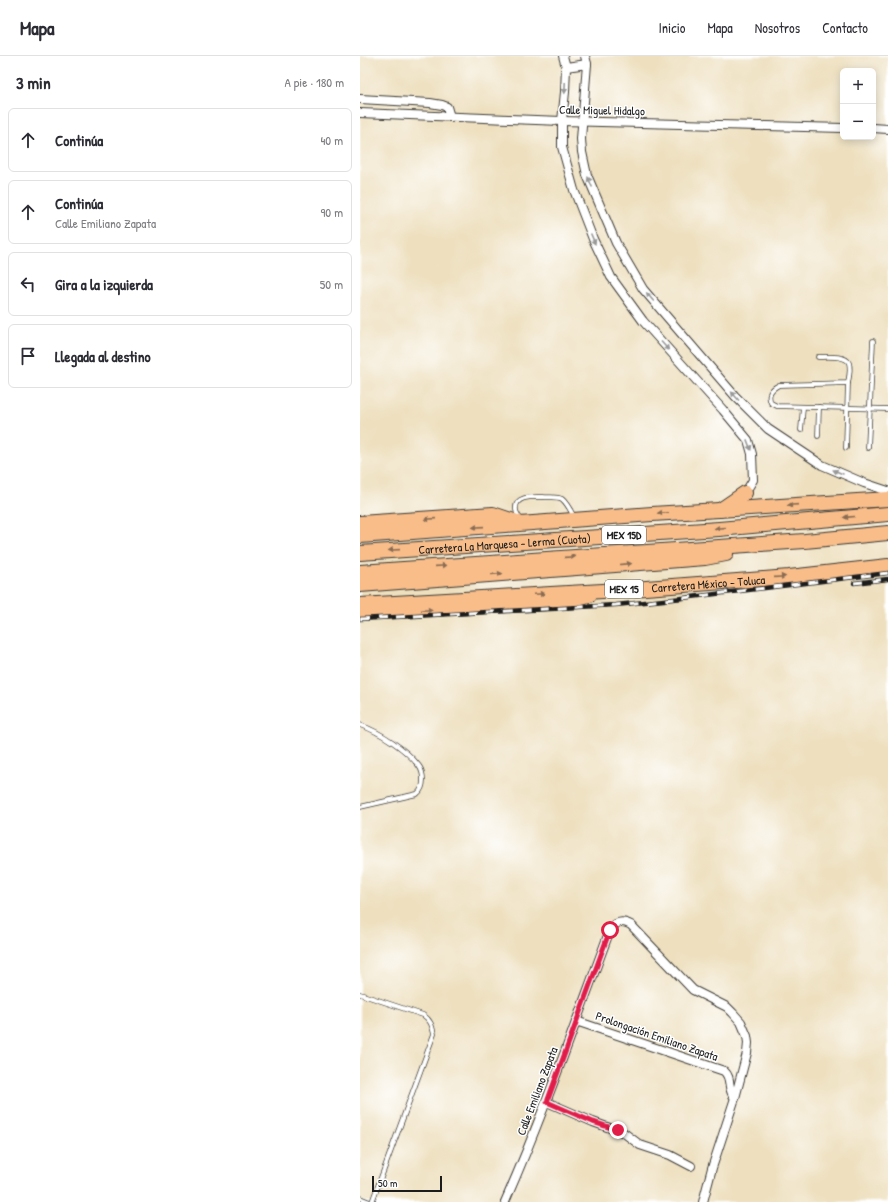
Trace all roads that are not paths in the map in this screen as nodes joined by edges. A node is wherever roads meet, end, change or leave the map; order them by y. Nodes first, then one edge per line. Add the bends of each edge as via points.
1 (563, 56) edge
2 (586, 60) edge
3 (566, 67) junction
4 (360, 99) edge
5 (360, 113) edge
6 (450, 117) junction
7 (562, 121) junction
8 (582, 121) junction
9 (840, 128) edge
10 (876, 128) edge
11 (888, 129) edge
12 (873, 341) dead end
13 (818, 357) dead end
14 (848, 383) junction
15 (803, 406) junction
16 (819, 407) junction
17 (847, 408) junction
18 (869, 408) junction
19 (888, 409) edge
20 (801, 430) dead end
21 (818, 436) dead end
22 (846, 448) dead end
23 (868, 448) dead end
24 (888, 491) edge
25 (745, 493) joint
26 (888, 499) edge
27 (719, 510) junction
28 (888, 514) edge
29 (576, 519) junction
30 (360, 523) edge
31 (523, 524) junction
32 (888, 533) edge
33 (360, 536) edge
34 (805, 541) junction
35 (360, 553) edge
36 (888, 566) edge
37 (360, 572) edge
38 (360, 585) edge
39 (620, 590) junction
40 (360, 605) edge
41 (360, 614) edge
42 (360, 725) edge
43 (360, 807) edge
44 (360, 994) edge
45 (576, 1021) junction
46 (735, 1098) junction
47 (547, 1102) junction
48 (691, 1166) dead end
49 (360, 1198) edge
50 (371, 1202) edge
51 (505, 1202) edge
52 (703, 1202) edge

1 - 3 street
2 - 3 street
2 - 8 street
3 -> 7 street
4 - 6 street via 442,105 447,107
5 - 6 street, Calle Miguel Hidalgo
6 - 7 street, Calle Miguel Hidalgo
7 - 8 street, Calle Miguel Hidalgo
7 -> 25 street via 562,147 574,190 610,277 643,321 748,440 752,454 753,480
8 - 9 street, Calle Miguel Hidalgo
24 -> 8 street via 822,465 768,429 735,396 655,304 643,289 616,243 587,175 582,152
10 - 11 street
12 - 18 lane
13 - 14 lane via 847,360
14 - 15 lane via 779,385 770,391 771,403 777,406
14 - 17 lane
15 - 16 lane
15 - 20 lane
16 - 17 lane
16 - 21 lane
17 - 18 lane
17 - 22 lane
18 - 19 lane
18 - 23 lane
25 - 27 highway
26 -> 27 highway
27 -> 29 highway
28 -> 35 highway, Carretera La Marquesa - Lerma (Cuota) / MEX 15D
29 - 31 highway
29 - 31 lane via 558,498 528,497 517,504 516,510
31 -> 30 highway via 493,514
31 -> 33 highway
32 - 34 highway, Carretera La Marquesa - Lerma (Cuota) / MEX 15D
37 -> 34 highway, Carretera La Marquesa - Lerma (Cuota) / MEX 15D
38 -> 34 highway via 704,558
39 -> 36 highway, Carretera México - Toluca / MEX 15 via 789,577
40 -> 39 highway, Carretera México - Toluca / MEX 15
41 -> 39 main road via 556,604
42 - 43 lane via 388,738 419,766 423,776 422,789 417,794
44 - 50 lane via 423,1015 428,1018 434,1034
45 - 46 street, Prolongación Emiliano Zapata via 724,1071
45 - 46 street, Calle Emiliano Zapata via 610,930 613,925 620,922 631,924 690,987 727,1007 741,1022 748,1043
45 - 47 street, Calle Emiliano Zapata
46 - 52 street
47 - 48 street via 624,1133 640,1145 670,1155
47 - 51 street, Calle Emiliano Zapata
49 - 50 lane

